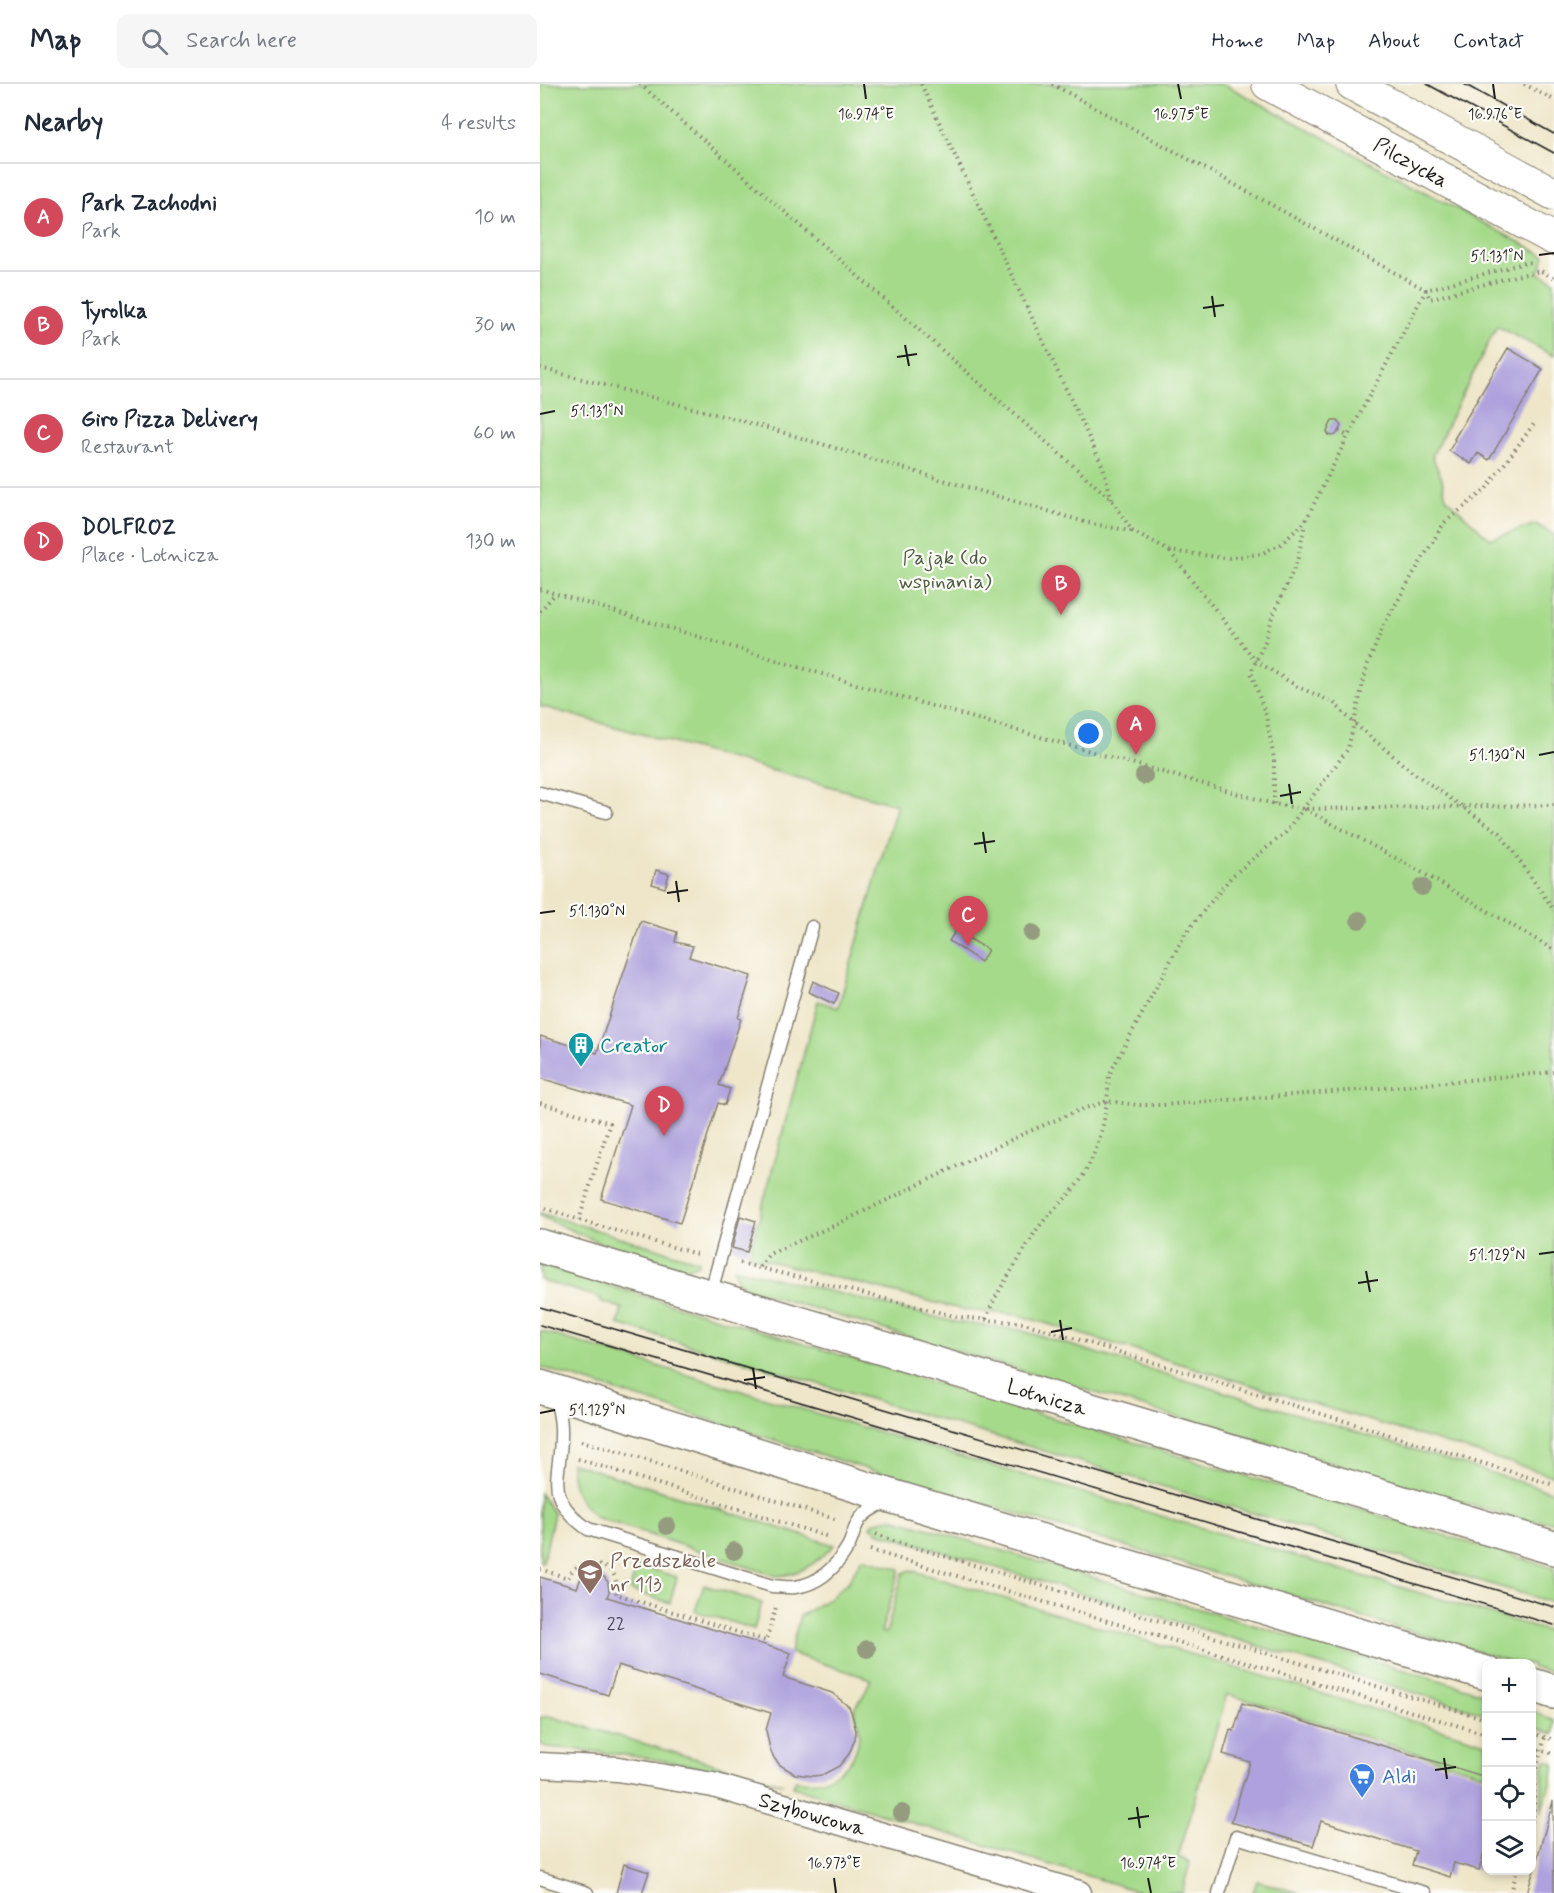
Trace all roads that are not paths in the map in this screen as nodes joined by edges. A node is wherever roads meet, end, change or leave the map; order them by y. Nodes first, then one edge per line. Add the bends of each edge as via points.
1 (1268, 84) edge
2 (1352, 84) edge
3 (1554, 194) edge
4 (1546, 250) edge
5 (540, 793) edge
6 (606, 812) dead end
7 (812, 927) dead end
8 (540, 1246) edge
9 (710, 1296) junction
10 (547, 1389) edge
11 (894, 1497) junction
12 (1554, 1548) edge
13 (1482, 1673) edge
14 (1536, 1686) edge
15 (1554, 1692) edge
16 (540, 1765) edge
17 (540, 1878) edge
18 (1023, 1885) edge
19 (587, 1893) edge
20 (1079, 1893) edge
21 (1219, 1893) edge
22 (1425, 1893) edge

1 - 4 street, Pilczycka
2 - 3 street, Pilczycka
5 - 6 lane
7 - 9 lane
8 - 9 main road, Lotnicza
9 - 12 main road, Lotnicza
10 - 11 main road
10 - 11 lane via 559,1407 561,1426 555,1483 558,1494 574,1520 588,1529 772,1586 794,1587 825,1575 837,1564 861,1518
11 - 13 main road
14 - 15 main road
16 - 18 street, Szybowcowa via 618,1769 713,1785
17 - 19 lane
18 - 20 street, Szybowcowa
21 - 22 lane via 1236,1837

